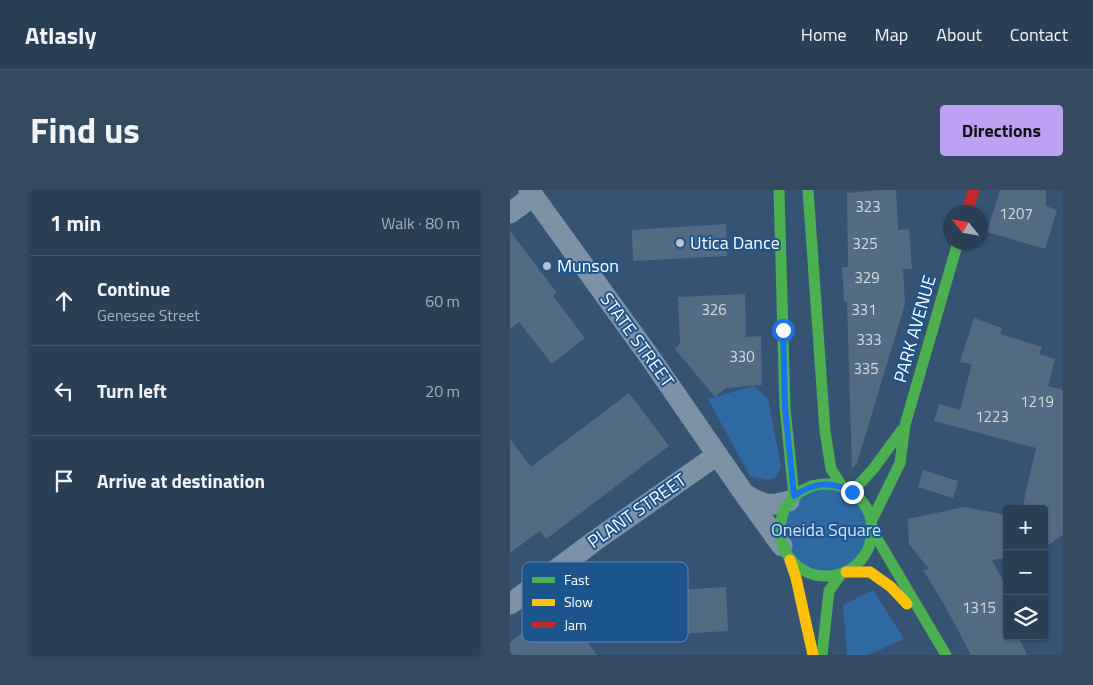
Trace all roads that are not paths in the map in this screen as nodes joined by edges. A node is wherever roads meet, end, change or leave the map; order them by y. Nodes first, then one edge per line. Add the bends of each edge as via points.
1 (780, 190) edge
2 (808, 190) edge
3 (974, 190) edge
4 (531, 193) edge
5 (969, 205) edge
6 (510, 213) edge
7 (956, 250) edge
8 (904, 425) junction
9 (717, 455) junction
10 (847, 489) junction
11 (743, 492) junction
12 (791, 498) junction
13 (872, 526) junction
14 (786, 553) junction
15 (566, 562) edge
16 (843, 573) junction
17 (522, 595) edge
18 (510, 604) edge
19 (931, 629) junction
20 (813, 655) edge
21 (822, 655) edge
22 (946, 655) edge

1 - 12 main road via 785,408
2 - 10 main road via 825,432 831,469
3 - 5 main road
4 - 6 street
4 - 9 street, STATE STREET
7 - 8 main road, PARK AVENUE
8 - 10 main road, PARK AVENUE via 874,468
8 - 13 main road, PARK AVENUE via 900,463
9 - 11 street, STATE STREET
9 - 15 street, PLANT STREET
10 - 12 main road via 816,484
10 - 13 main road via 868,510
11 - 12 street, STATE STREET via 759,502 774,506
11 - 14 street, STATE STREET
12 - 14 main road via 782,515 779,531
13 - 16 main road via 865,555
13 - 19 main road
14 - 16 main road via 800,569 813,575
14 - 20 main road via 796,578
16 - 19 main road via 870,572 891,587
16 - 21 main road via 829,591
17 - 18 street, PLANT STREET
19 - 22 main road

